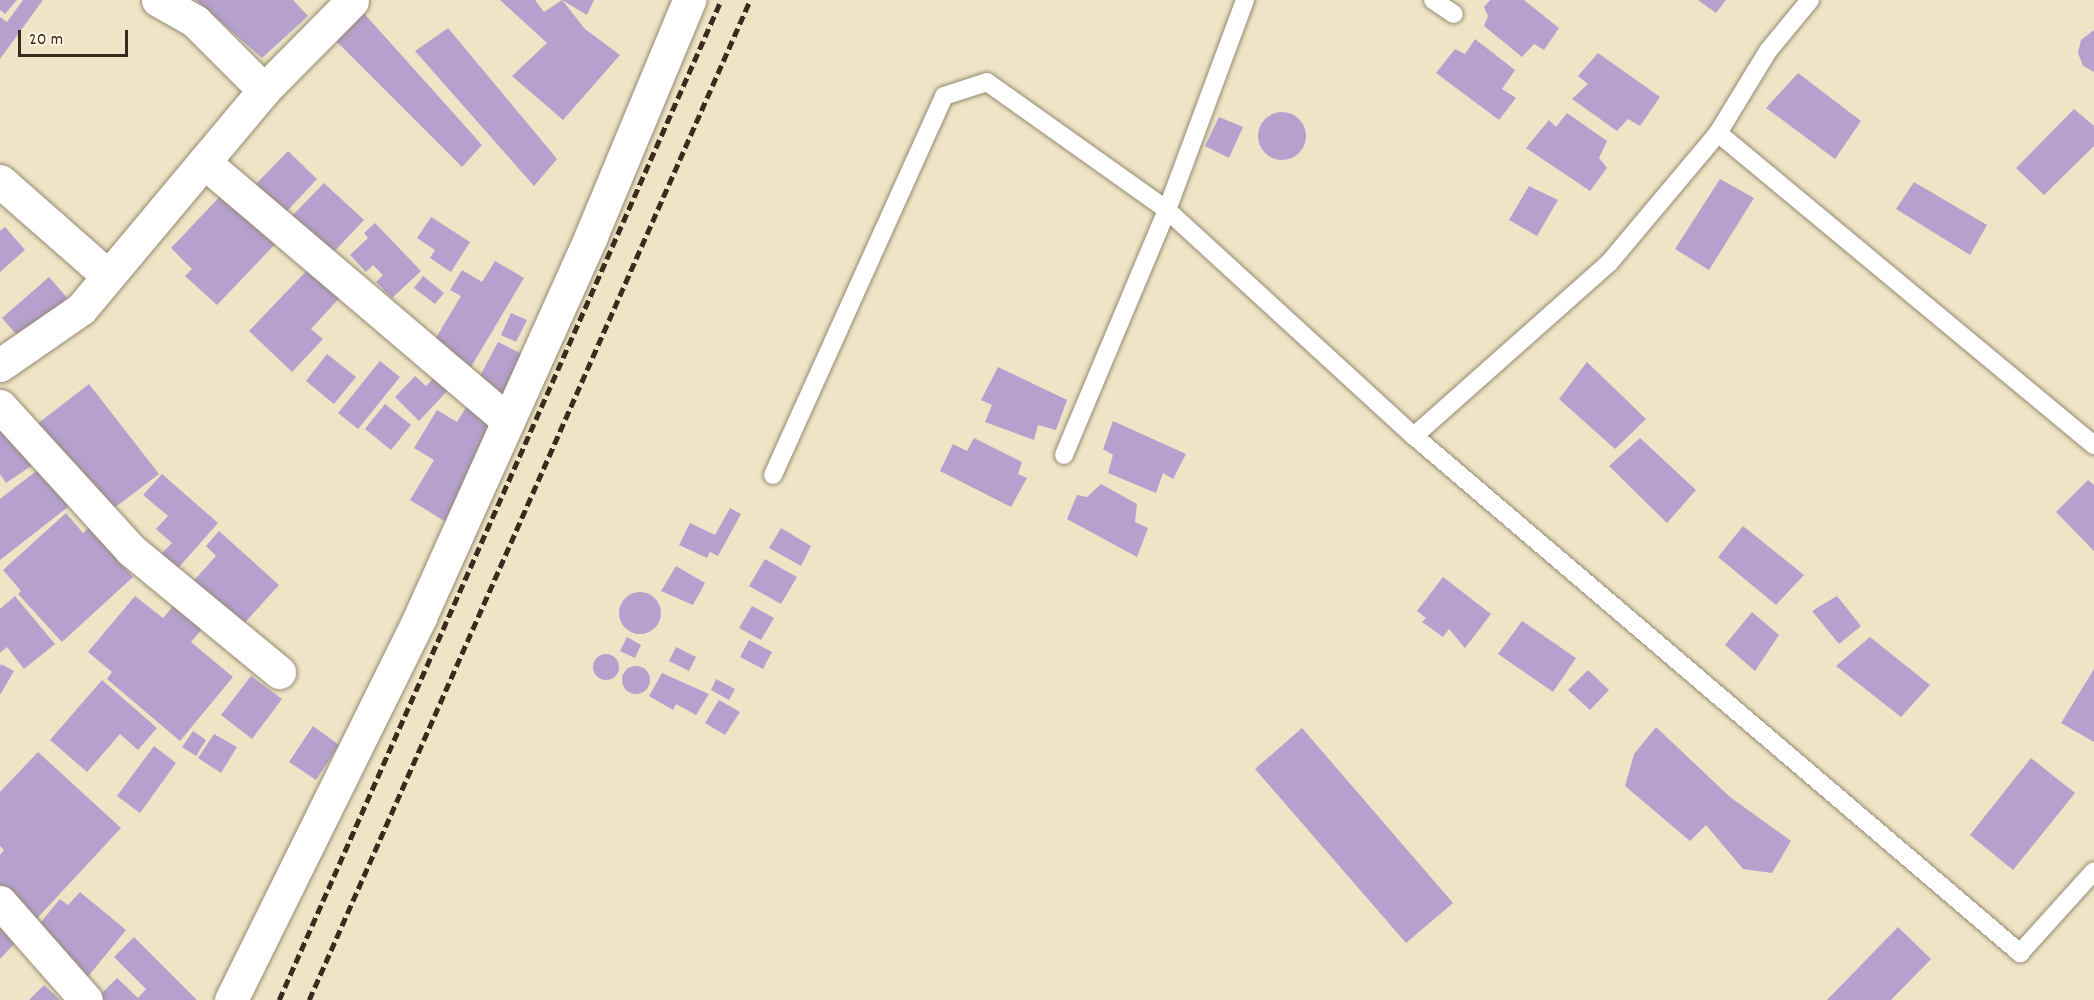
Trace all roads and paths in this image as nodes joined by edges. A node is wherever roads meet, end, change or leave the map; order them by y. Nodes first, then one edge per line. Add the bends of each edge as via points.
1 (158, 0) edge
2 (689, 0) edge
3 (1245, 0) edge
4 (1433, 0) edge
5 (1810, 0) edge
6 (352, 1) edge
7 (1454, 14) dead end
8 (264, 90) junction
9 (1718, 133) junction
10 (204, 162) junction
11 (0, 181) edge
12 (1167, 210) junction
13 (108, 276) junction
14 (0, 365) edge
15 (0, 406) edge
16 (508, 421) junction
17 (1414, 436) junction
18 (2094, 445) edge
19 (1064, 455) dead end
20 (773, 475) dead end
21 (279, 672) dead end
22 (2094, 872) edge
23 (0, 902) edge
24 (86, 1000) edge
25 (231, 1000) edge

1 - 8 street via 195,21
2 - 16 street
3 - 12 lane
4 - 7 lane
5 - 9 lane via 1768,51
6 - 8 street
8 - 10 street
9 - 17 lane via 1609,262
9 - 18 lane
10 - 13 street
10 - 16 street
11 - 13 street
12 - 17 lane
12 - 19 lane
12 - 20 lane via 987,82 944,96
13 - 14 street via 81,309
15 - 21 street via 131,550
16 - 25 street via 420,617
17 - 22 lane via 2020,953
23 - 24 street

